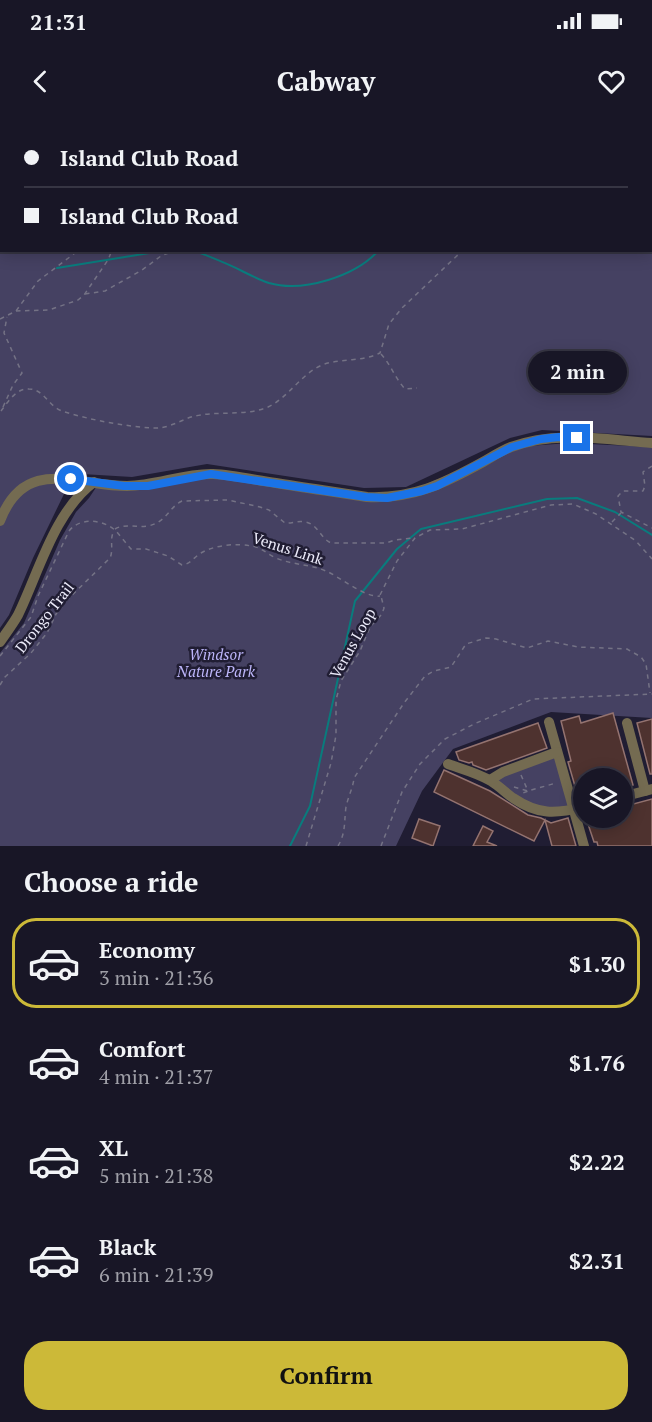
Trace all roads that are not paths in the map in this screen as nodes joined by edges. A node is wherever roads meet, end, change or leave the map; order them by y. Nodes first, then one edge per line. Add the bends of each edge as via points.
1 (652, 443) edge
2 (94, 482) junction
3 (0, 521) edge
4 (0, 642) edge
5 (549, 722) dead end
6 (627, 723) dead end
7 (557, 752) junction
8 (448, 764) dead end
9 (490, 780) junction
10 (648, 790) edge
11 (633, 794) edge
12 (573, 795) edge
13 (573, 809) edge
14 (581, 828) edge
15 (584, 846) edge

1 - 2 street via 541,439 504,450 437,486 387,498 211,474 148,486
2 - 3 street via 60,479 30,485 12,498
2 - 4 street via 83,490 56,531 17,616
5 - 7 street
6 - 10 street
7 - 9 street
7 - 12 street
8 - 9 street
9 - 13 street via 515,799 546,813
10 - 11 street
14 - 15 street

